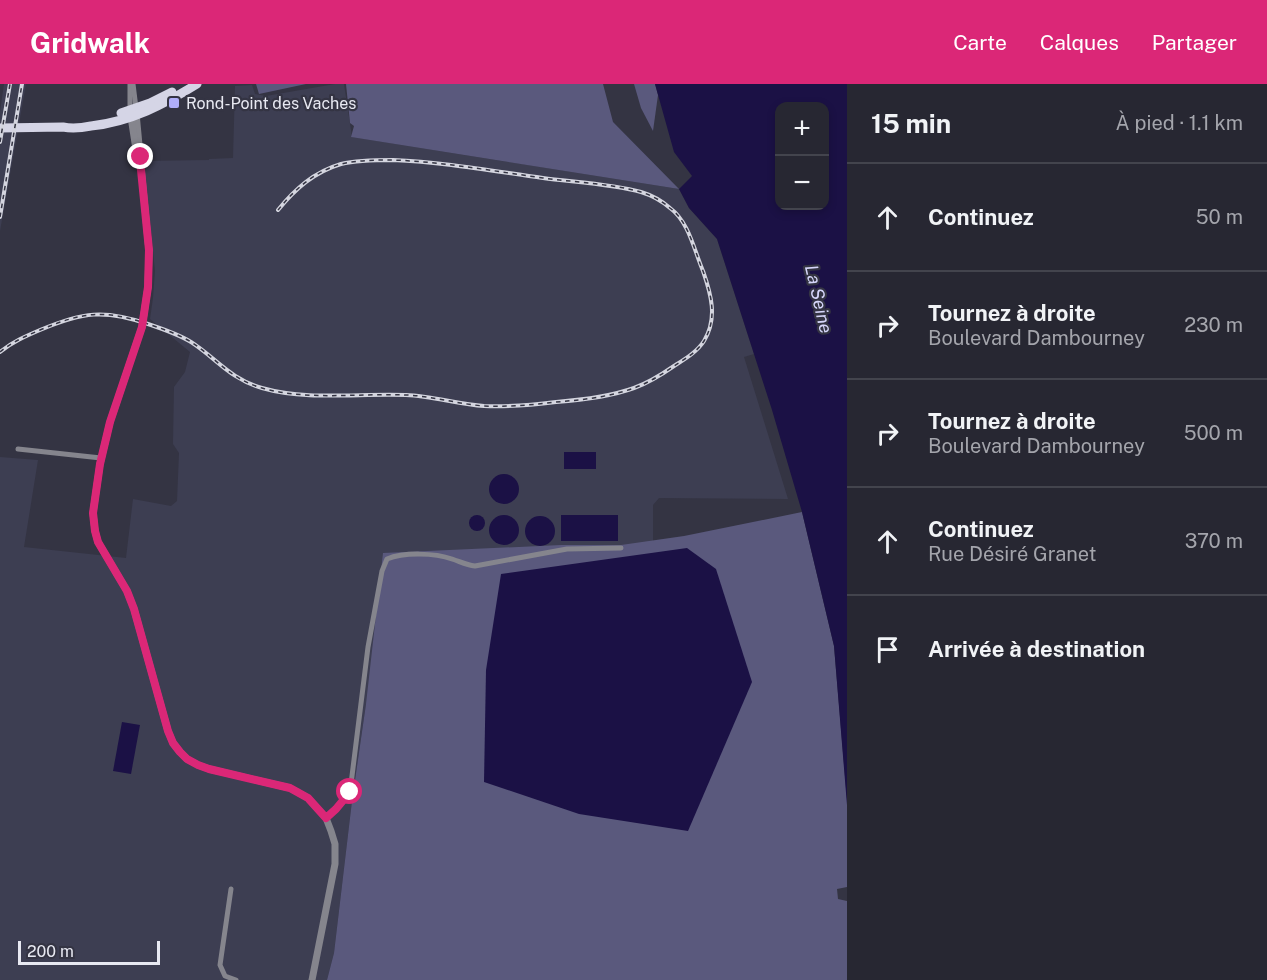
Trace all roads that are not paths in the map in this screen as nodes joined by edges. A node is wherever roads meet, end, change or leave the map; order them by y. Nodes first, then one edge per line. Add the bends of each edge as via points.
1 (131, 84) edge
2 (187, 84) edge
3 (197, 84) edge
4 (133, 112) junction
5 (0, 128) edge
6 (18, 449) dead end
7 (101, 458) junction
8 (621, 548) dead end
9 (326, 818) junction
10 (231, 889) dead end
11 (225, 976) junction
12 (218, 980) edge
13 (236, 980) edge
14 (312, 980) edge

1 - 4 street
2 - 4 main road
3 - 4 main road via 163,104
4 - 5 main road via 63,127
4 - 7 street via 149,250 148,287 142,327
6 - 7 street
7 - 9 street via 93,506 95,531 134,609 173,743 198,765 299,792
8 - 9 street via 567,549 475,566 440,556 387,559 368,647 350,792
9 - 14 street via 335,864
10 - 11 street via 220,965
11 - 12 street
11 - 13 street

